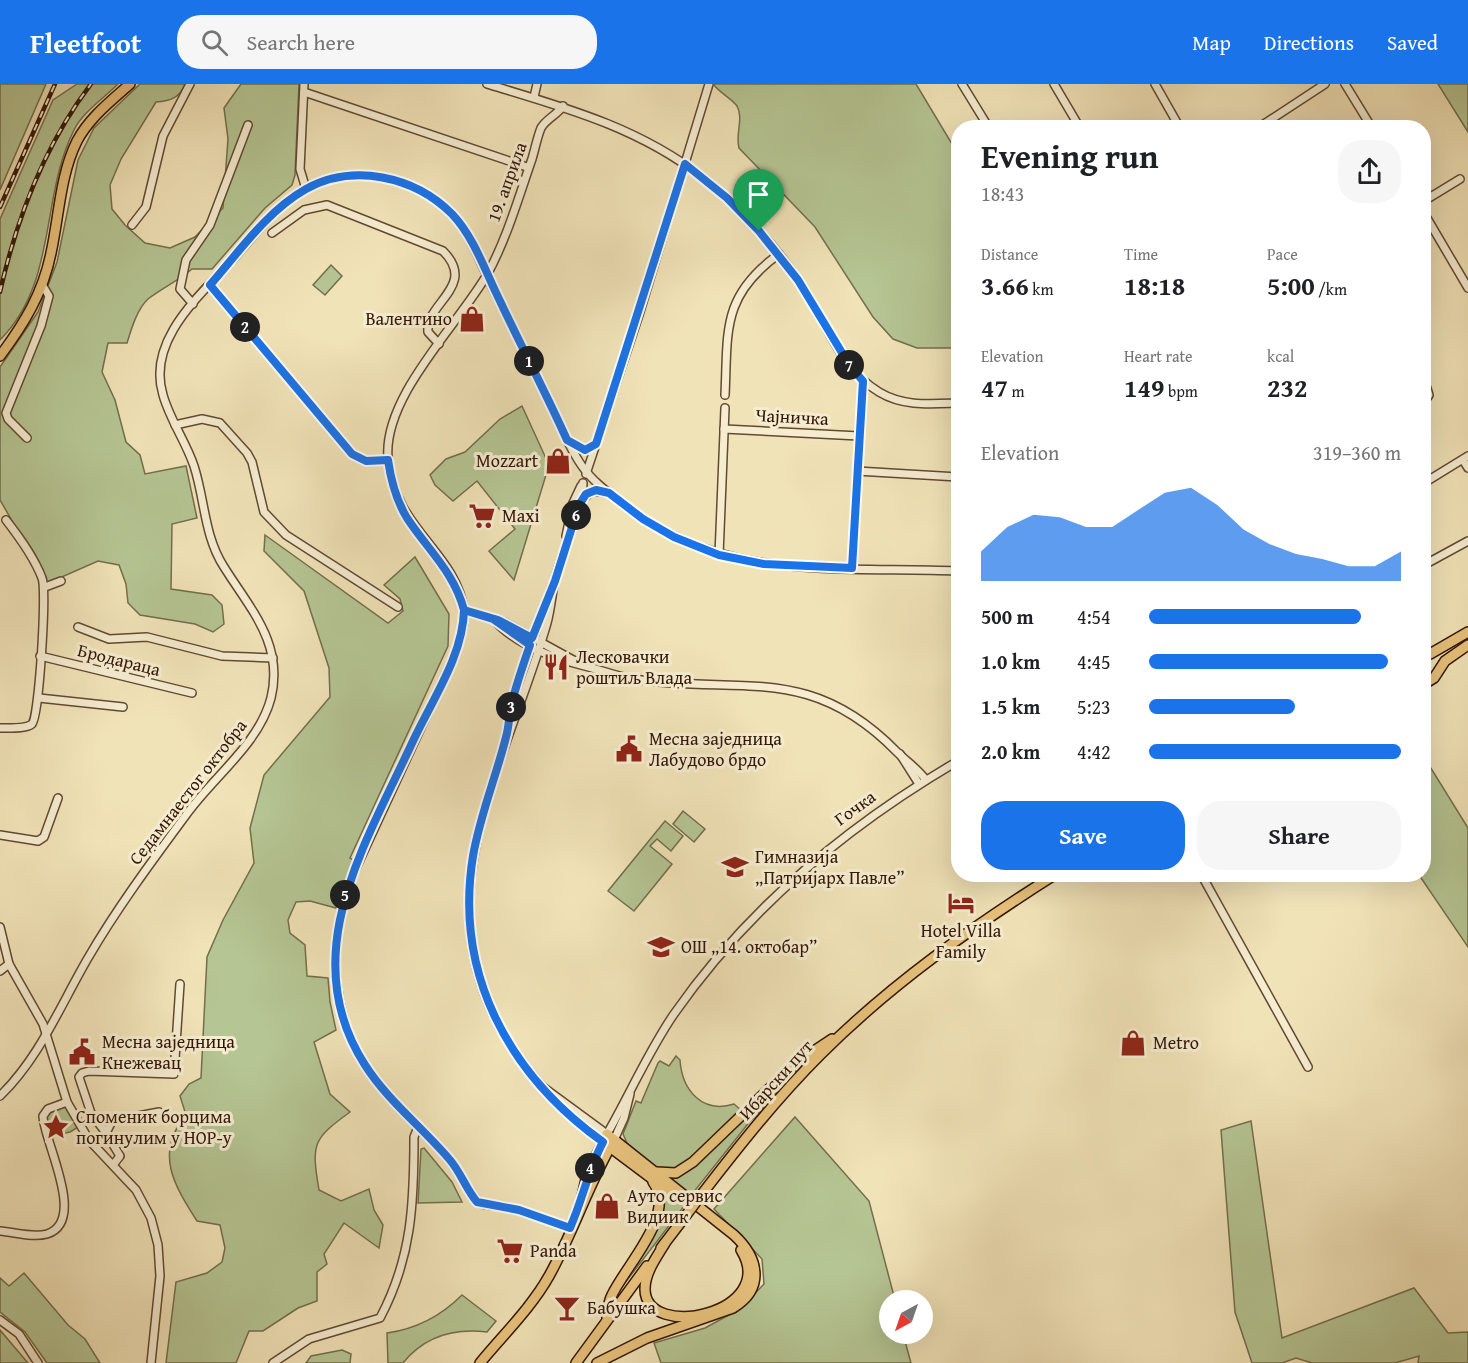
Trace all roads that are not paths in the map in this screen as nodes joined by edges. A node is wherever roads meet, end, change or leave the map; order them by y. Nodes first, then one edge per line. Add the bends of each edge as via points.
1 (130, 84) edge
2 (190, 84) edge
3 (487, 84) edge
4 (537, 84) edge
5 (709, 84) edge
6 (962, 84) edge
7 (1054, 84) edge
8 (1155, 84) edge
9 (1325, 84) edge
10 (1345, 84) edge
11 (304, 88) edge
12 (534, 97) junction
13 (563, 106) junction
14 (984, 120) edge
15 (1075, 120) edge
16 (1175, 120) edge
17 (1270, 120) edge
18 (1367, 120) edge
19 (248, 125) dead end
20 (685, 164) junction
21 (527, 167) junction
22 (1460, 179) dead end
23 (306, 189) junction
24 (1431, 197) edge
25 (132, 225) dead end
26 (1431, 225) edge
27 (272, 233) dead end
28 (779, 254) junction
29 (487, 275) junction
30 (210, 285) junction
31 (43, 286) junction
32 (1468, 288) edge
33 (193, 304) junction
34 (439, 344) junction
35 (0, 356) edge
36 (863, 381) junction
37 (725, 395) dead end
38 (951, 403) edge
39 (725, 408) dead end
40 (175, 425) junction
41 (724, 429) junction
42 (859, 436) junction
43 (27, 438) dead end
44 (567, 440) junction
45 (596, 444) junction
46 (1466, 458) edge
47 (388, 460) junction
48 (1468, 468) edge
49 (857, 471) junction
50 (587, 472) junction
51 (951, 477) edge
52 (1431, 479) edge
53 (583, 483) junction
54 (609, 493) junction
55 (579, 505) junction
56 (6, 520) dead end
57 (1468, 541) edge
58 (564, 547) junction
59 (719, 555) junction
60 (1431, 561) edge
61 (852, 568) junction
62 (951, 571) edge
63 (61, 581) dead end
64 (555, 581) junction
65 (45, 587) junction
66 (398, 607) dead end
67 (464, 610) junction
68 (78, 627) dead end
69 (1468, 632) edge
70 (531, 641) junction
71 (1468, 645) edge
72 (539, 646) junction
73 (1431, 650) edge
74 (40, 656) junction
75 (1431, 657) edge
76 (273, 658) junction
77 (1437, 671) junction
78 (1431, 681) edge
79 (192, 693) dead end
80 (39, 698) junction
81 (123, 707) dead end
82 (0, 728) edge
83 (507, 735) junction
84 (951, 765) edge
85 (923, 782) junction
86 (58, 798) dead end
87 (0, 835) edge
88 (1044, 882) edge
89 (1205, 882) edge
90 (0, 927) edge
91 (9, 964) junction
92 (0, 971) edge
93 (180, 984) dead end
94 (843, 1033) junction
95 (46, 1037) junction
96 (1308, 1067) dead end
97 (0, 1096) edge
98 (67, 1102) junction
99 (159, 1112) dead end
100 (418, 1127) junction
101 (106, 1133) junction
102 (608, 1141) junction
103 (113, 1165) junction
104 (651, 1174) junction
105 (570, 1228) junction
106 (0, 1231) edge
107 (665, 1243) junction
108 (607, 1319) junction
109 (0, 1320) edge
110 (38, 1363) edge
111 (151, 1363) edge
112 (273, 1363) edge
113 (480, 1363) edge
114 (576, 1363) edge
115 (597, 1363) edge

1 - 31 main road via 93,119 74,148
2 - 25 street via 163,136 146,207
3 - 12 street
4 - 12 street
5 - 20 street
6 - 14 street
7 - 15 street
8 - 16 street
9 - 17 street
10 - 18 street
11 - 21 street
11 - 23 street via 300,169
12 - 13 street
13 - 20 street via 613,124
13 - 21 street, 19. априла via 543,126
19 - 33 street via 210,225 186,260 180,289
20 - 28 street via 732,203
20 - 45 street
21 - 29 street, 19. априла
22 - 24 street
23 - 29 street, Седамнаестог октобра via 327,180 365,176 420,190 458,222
23 - 30 street, Седамнаестог октобра via 277,210
26 - 32 street
27 - 34 street via 304,210 324,205 443,250 452,263 454,281 427,325
28 - 36 street
28 - 37 street via 746,284 732,310
29 - 34 street, 19. априла
29 - 44 street, Седамнаестог октобра
30 - 33 street, Седамнаестог октобра
30 - 47 street via 352,454 366,461
31 - 35 main road
31 - 43 street via 49,296 44,319 7,410 8,419
33 - 40 street, Седамнаестог октобра via 165,343 159,367 163,397
34 - 47 street, 19. априла via 398,408 390,433
36 - 38 street via 884,395 907,403
36 - 42 street
39 - 41 street
40 - 66 street via 202,419 220,423 252,462 259,501 274,523 286,535
40 - 76 street, Седамнаестог октобра via 193,462 214,549 260,621
41 - 42 street, Чајничка
41 - 59 street
42 - 49 street
44 - 45 street via 582,450
44 - 50 street, Седамнаестог октобра
45 - 50 street
46 - 48 street
46 - 52 street
47 - 67 street, 19. априла via 392,485 402,508 446,568
49 - 51 street
49 - 61 street
50 - 53 street
50 - 54 street, Седамнаестог октобра
53 - 55 street
53 - 58 street via 573,503
54 - 55 street via 590,492
54 - 59 street, Седамнаестог октобра via 659,529
55 - 58 street
56 - 65 street via 24,542
57 - 60 street
58 - 64 street
59 - 61 street, Седамнаестог октобра via 764,564
61 - 62 street, Седамнаестог октобра
63 - 65 street
64 - 70 street
64 - 72 street
65 - 74 street
67 - 70 street via 493,619
67 - 100 street via 455,654 351,879 336,935 336,980 347,1030 370,1074
68 - 76 street via 109,639 147,637 222,656
69 - 73 main road
70 - 72 street
70 - 83 street via 513,697
71 - 77 main road via 1444,661
72 - 83 street
72 - 85 street via 579,664 632,679 756,685 804,692 855,716 900,754
74 - 79 street, Бродараца
74 - 80 street
75 - 77 main road
76 - 95 street, Седамнаестог октобра via 272,694 261,722 189,810 115,916
77 - 78 main road
80 - 81 street
80 - 82 street via 32,724
83 - 102 street via 473,854 469,925 476,964 488,1002 513,1048 541,1085
84 - 85 street, Гочка
85 - 102 street, Гочка via 812,862 746,924 673,1015 630,1094 624,1118
86 - 87 street via 44,837 38,841
88 - 94 main road, Ибарски пут via 957,939
89 - 96 street
90 - 91 street
91 - 92 street
91 - 95 street via 36,1009
93 - 101 street via 174,1074 89,1071 80,1077 91,1113
94 - 104 main road via 796,1063 688,1166 670,1174
94 - 107 main road, Ибарски пут, bridge via 779,1099
95 - 97 street, Седамнаестог октобра
95 - 98 street
98 - 103 street via 89,1140
98 - 106 street via 48,1109 43,1116 44,1130 61,1175 64,1195 60,1221 49,1233 38,1235
99 - 101 street via 112,1120
100 - 105 street via 451,1160 477,1202 519,1210
100 - 112 street via 414,1137 411,1232 397,1280 380,1318 309,1339
101 - 103 street via 120,1154
102 - 104 main road
102 - 105 main road
103 - 111 street via 145,1204 158,1245 160,1276
104 - 107 main road via 736,1243 749,1265 746,1286 730,1302 700,1313 678,1317 658,1313 649,1304 645,1288 647,1274
104 - 108 main road via 660,1194 660,1208 611,1295
104 - 115 main road via 745,1245 754,1261 756,1281 744,1300 727,1311 647,1338
105 - 113 main road via 540,1291
107 - 108 main road, Ибарски пут
108 - 114 main road, Ибарски пут
109 - 110 street via 19,1334

